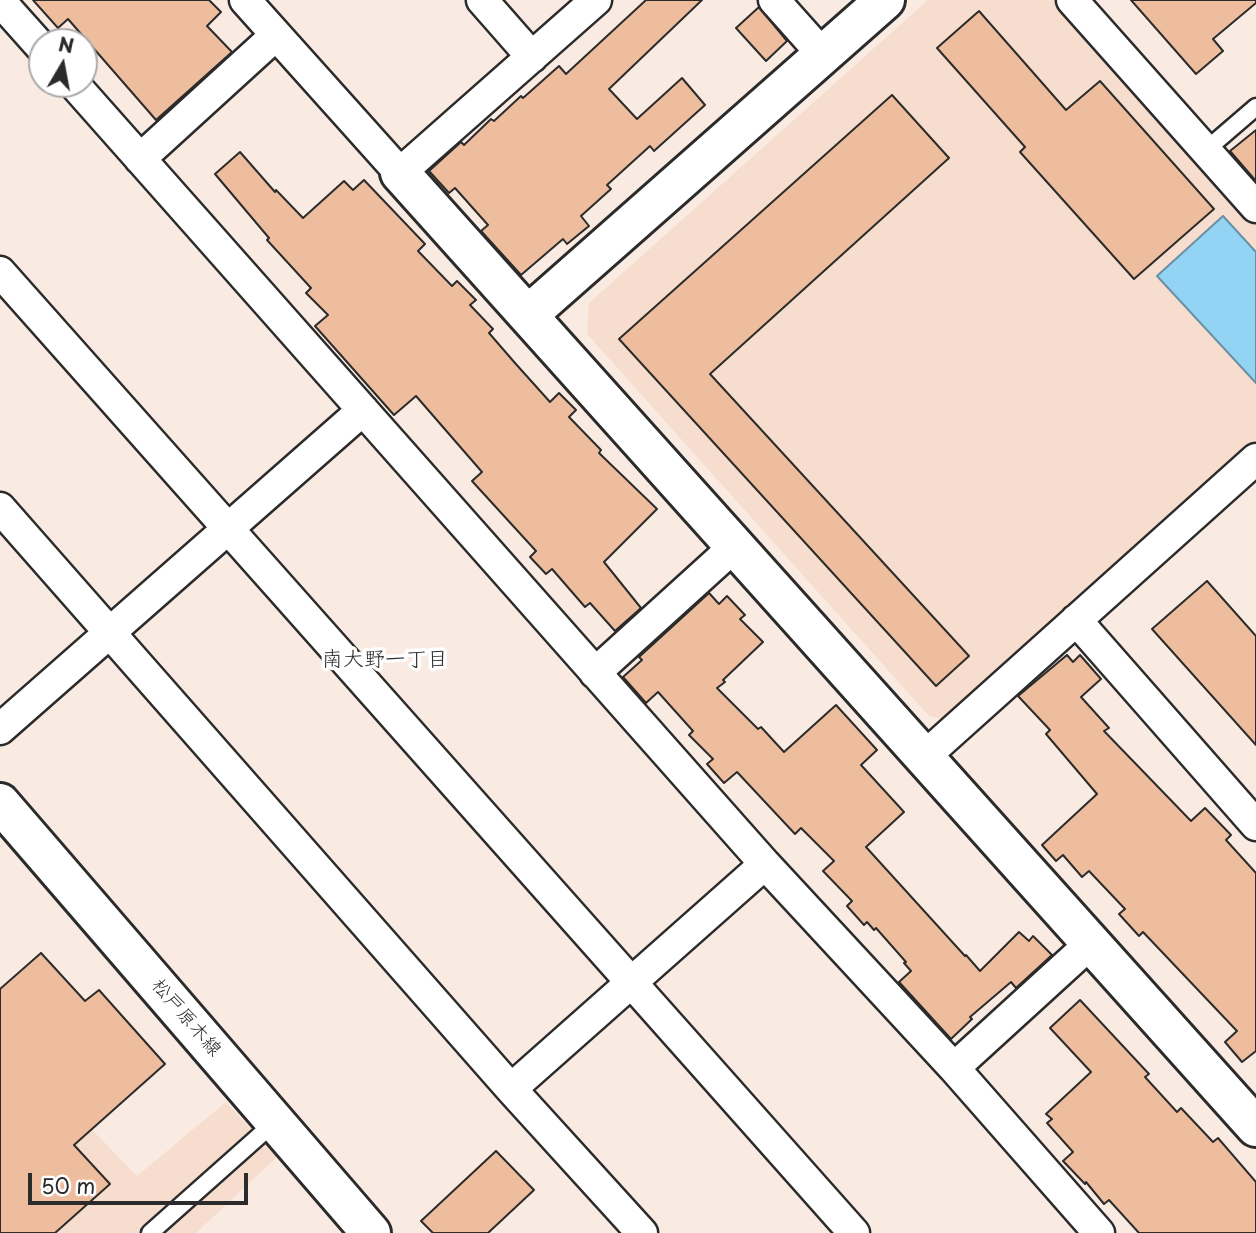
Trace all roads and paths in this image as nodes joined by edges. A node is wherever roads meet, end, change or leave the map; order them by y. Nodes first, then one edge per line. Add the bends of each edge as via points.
1 (245, 0) edge
2 (482, 0) edge
3 (596, 0) edge
4 (774, 0) edge
5 (885, 0) edge
6 (1072, 0) edge
7 (0, 1) edge
8 (28, 32) edge
9 (276, 35) junction
10 (823, 54) junction
11 (533, 57) junction
12 (86, 98) edge
13 (1256, 107) edge
14 (1206, 150) junction
15 (140, 159) junction
16 (400, 173) junction
17 (1256, 207) edge
18 (0, 272) edge
19 (528, 315) junction
20 (363, 410) junction
21 (1256, 459) edge
22 (0, 508) edge
23 (228, 530) junction
24 (735, 546) junction
25 (1076, 620) junction
26 (111, 633) junction
27 (595, 673) junction
28 (0, 729) edge
29 (924, 757) junction
30 (0, 803) edge
31 (1256, 825) edge
32 (765, 864) junction
33 (1091, 943) junction
34 (631, 983) junction
35 (954, 1068) junction
36 (510, 1089) junction
37 (276, 1121) junction
38 (1256, 1127) edge
39 (150, 1233) edge
40 (371, 1233) edge
41 (642, 1233) edge
42 (854, 1233) edge
43 (1099, 1233) edge

1 - 9 street
2 - 11 street
3 - 11 street
4 - 10 street
5 - 10 street
6 - 14 street
7 - 8 street
9 - 15 street
9 - 16 street
10 - 19 street
11 - 16 street
12 - 15 street
13 - 14 lane
14 - 17 street
15 - 20 street
16 - 19 street
18 - 23 street
19 - 24 street
20 - 23 street
20 - 27 street
21 - 25 street
22 - 26 street
23 - 26 street
23 - 34 street
24 - 27 street
24 - 29 street
25 - 29 street
25 - 31 street
26 - 28 street
26 - 36 street
27 - 32 street
29 - 33 street
30 - 37 street, 松戸原木線
32 - 34 street
32 - 35 street
33 - 35 street
33 - 38 street
34 - 36 street
34 - 42 street
35 - 43 street
36 - 41 street
37 - 39 lane
37 - 40 street, 松戸原木線

